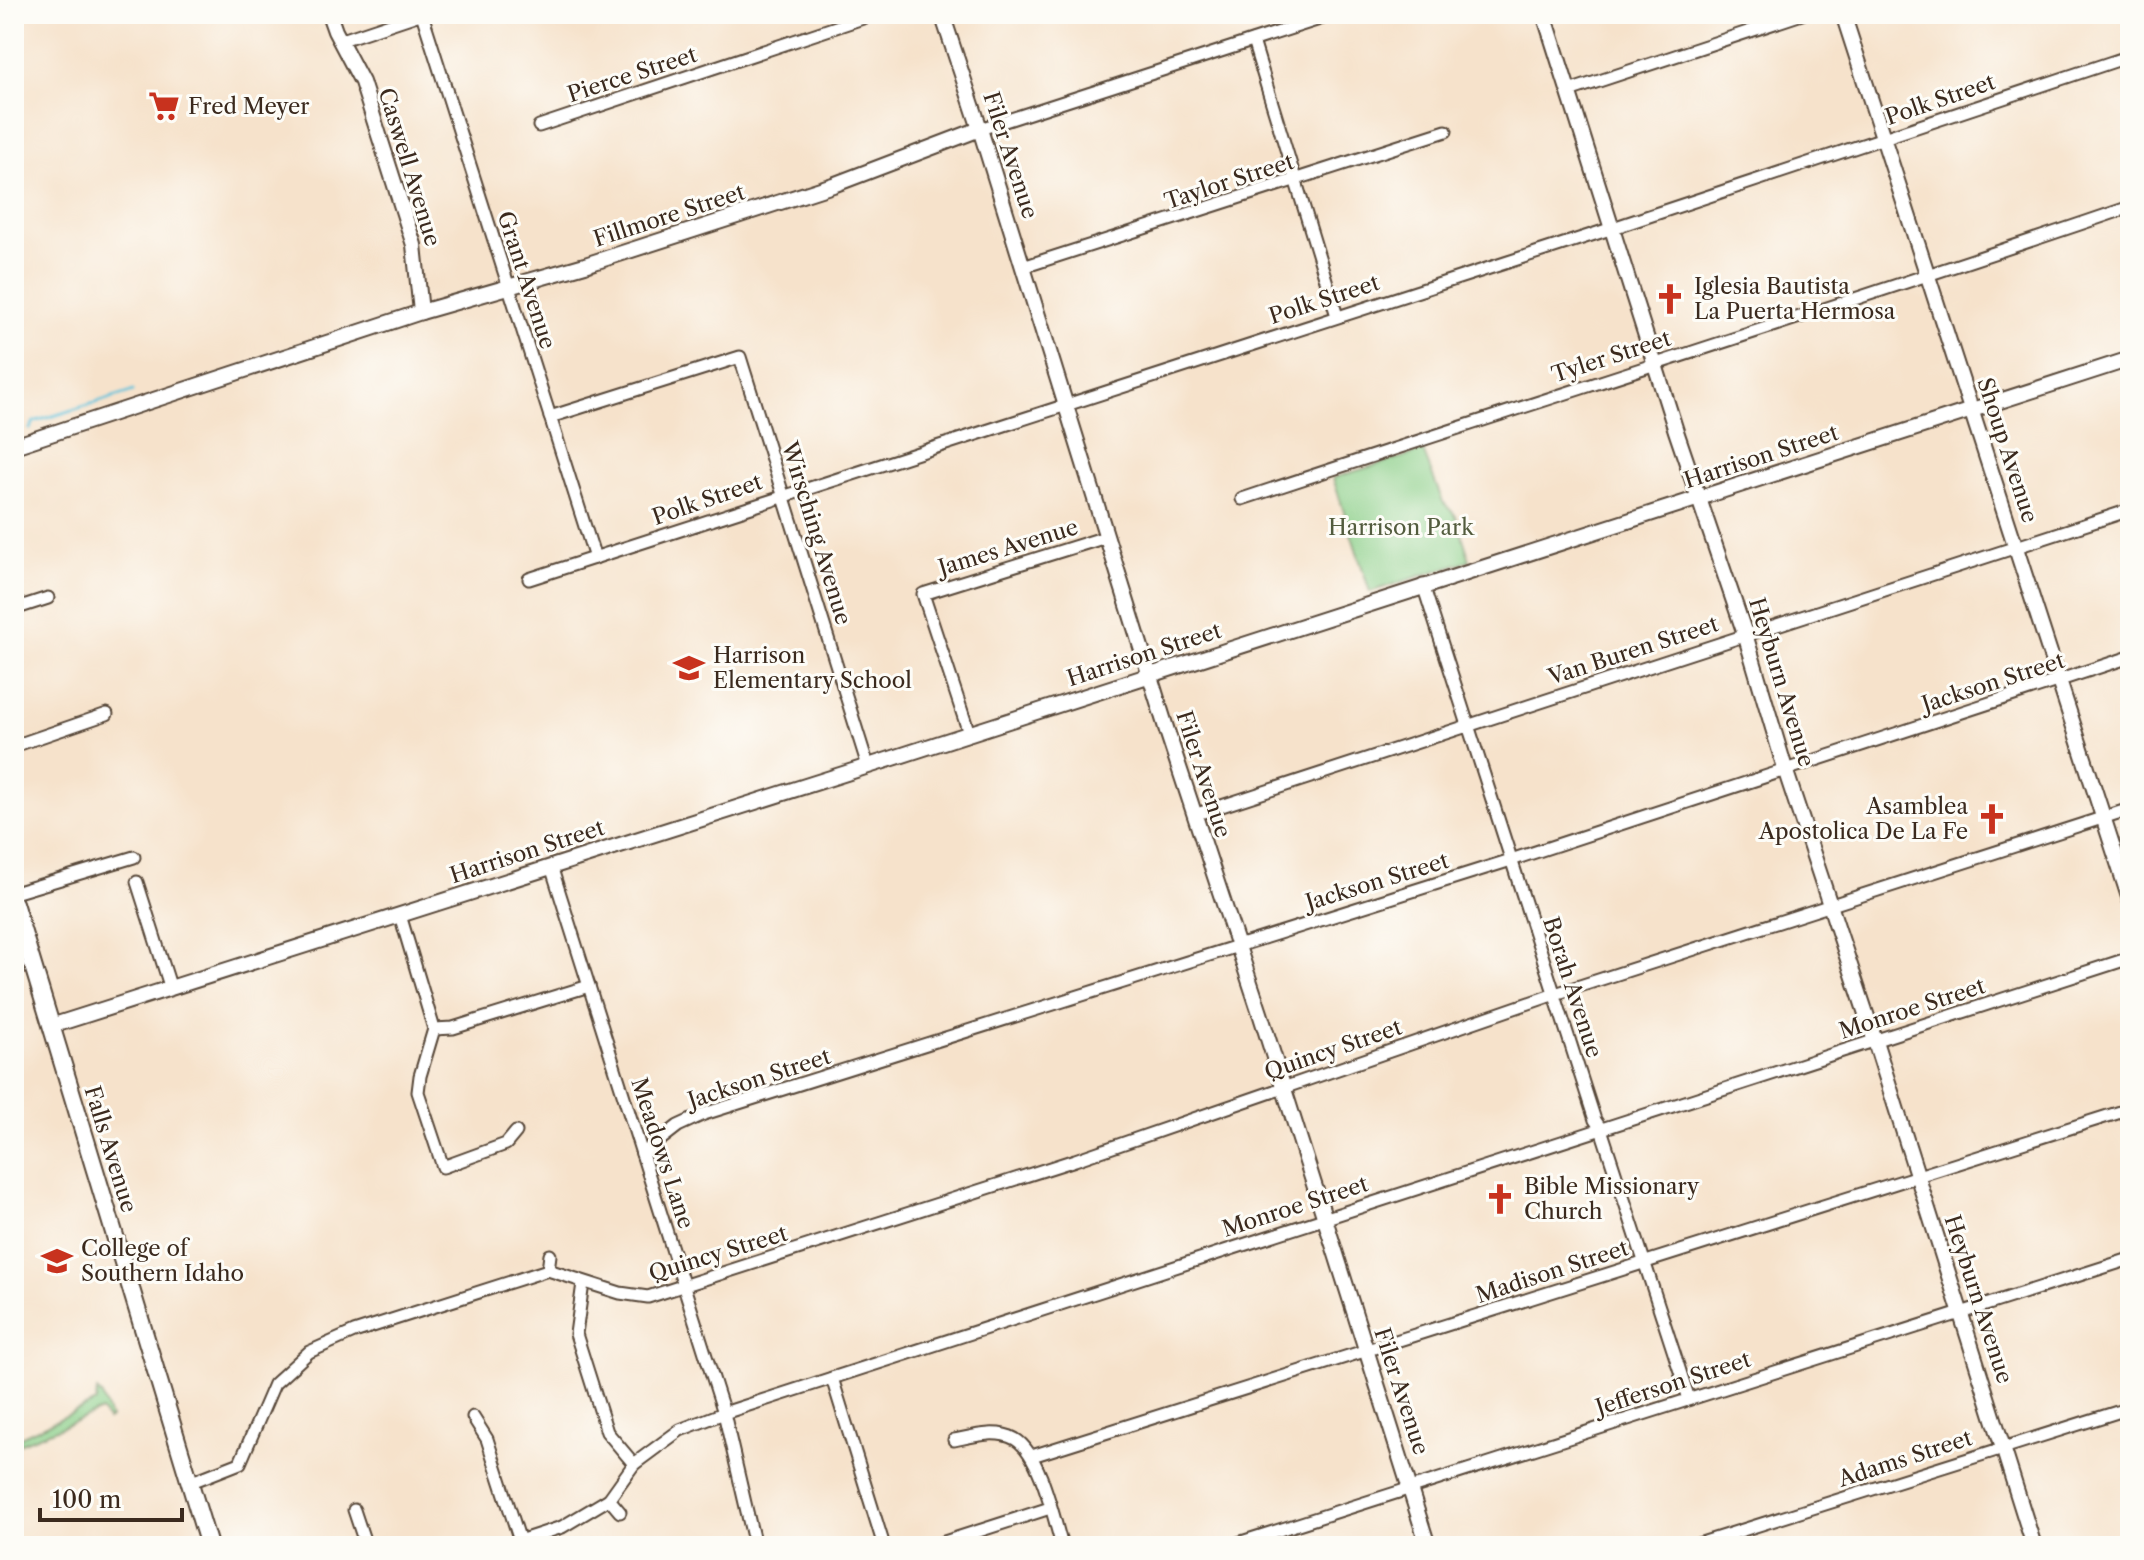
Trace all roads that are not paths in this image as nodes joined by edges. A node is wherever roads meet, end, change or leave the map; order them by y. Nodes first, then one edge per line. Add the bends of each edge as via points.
1 (329, 14) edge
2 (421, 14) edge
3 (875, 14) edge
4 (942, 14) edge
5 (1335, 14) edge
6 (1544, 14) edge
7 (1802, 14) edge
8 (1843, 14) edge
9 (339, 41) junction
10 (1253, 41) junction
11 (2130, 56) edge
12 (1569, 91) junction
13 (539, 126) dead end
14 (980, 129) junction
15 (1446, 131) dead end
16 (1884, 139) junction
17 (1296, 181) junction
18 (2130, 207) edge
19 (1613, 228) junction
20 (1023, 267) junction
21 (1928, 277) junction
22 (508, 287) junction
23 (421, 312) junction
24 (1337, 316) junction
25 (2130, 359) edge
26 (1656, 362) junction
27 (1065, 403) junction
28 (1971, 411) junction
29 (550, 417) junction
30 (14, 446) edge
31 (785, 494) junction
32 (1242, 499) dead end
33 (1699, 499) junction
34 (2130, 510) edge
35 (1106, 537) junction
36 (2016, 548) junction
37 (595, 558) junction
38 (529, 579) dead end
39 (1423, 585) junction
40 (48, 598) dead end
41 (14, 609) edge
42 (1745, 634) junction
43 (2130, 657) edge
44 (1149, 675) junction
45 (2059, 681) junction
46 (107, 714) dead end
47 (1467, 724) junction
48 (969, 733) junction
49 (14, 746) edge
50 (868, 766) junction
51 (1786, 772) junction
52 (2130, 809) edge
53 (1194, 815) junction
54 (2105, 817) junction
55 (134, 857) dead end
56 (1511, 860) junction
57 (551, 866) junction
58 (137, 882) dead end
59 (14, 893) edge
60 (2130, 900) edge
61 (14, 903) edge
62 (1830, 906) junction
63 (400, 915) junction
64 (1237, 945) junction
65 (2130, 958) edge
66 (589, 986) junction
67 (171, 989) junction
68 (1555, 994) junction
69 (51, 1026) junction
70 (434, 1029) junction
71 (1875, 1041) junction
72 (1282, 1088) junction
73 (2130, 1109) edge
74 (1601, 1129) junction
75 (516, 1132) dead end
76 (642, 1154) junction
77 (1917, 1175) junction
78 (1323, 1218) junction
79 (550, 1255) dead end
80 (2130, 1259) edge
81 (1646, 1263) junction
82 (548, 1270) junction
83 (583, 1283) junction
84 (684, 1286) junction
85 (1960, 1313) junction
86 (1366, 1352) junction
87 (832, 1378) junction
88 (1689, 1399) junction
89 (2130, 1408) edge
90 (724, 1413) junction
91 (473, 1417) dead end
92 (954, 1440) dead end
93 (2004, 1447) junction
94 (1032, 1456) junction
95 (634, 1464) junction
96 (189, 1483) junction
97 (1410, 1488) junction
98 (609, 1499) junction
99 (1050, 1508) junction
100 (354, 1510) dead end
101 (620, 1512) dead end
102 (520, 1541) junction
103 (209, 1546) edge
104 (366, 1546) edge
105 (504, 1546) edge
106 (755, 1546) edge
107 (884, 1546) edge
108 (932, 1546) edge
109 (1062, 1546) edge
110 (1229, 1546) edge
111 (1428, 1546) edge
112 (1692, 1546) edge
113 (2034, 1546) edge

1 - 9 street, Caswell Avenue
2 - 9 street
2 - 22 street, Grant Avenue
3 - 13 street, Pierce Street
4 - 14 street, Filer Avenue
5 - 10 street, Fillmore Street
6 - 12 street, Heyburn Avenue
7 - 12 street
8 - 16 street, Shoup Avenue
9 - 23 street, Caswell Avenue via 362,82 414,245
10 - 14 street, Fillmore Street
10 - 17 street
11 - 16 street, Polk Street
12 - 19 street, Heyburn Avenue
14 - 20 street, Filer Avenue
14 - 22 street, Fillmore Street via 833,185
15 - 17 street, Taylor Street
16 - 19 street, Polk Street
16 - 21 street, Shoup Avenue
17 - 20 street, Taylor Street
17 - 24 street
18 - 21 street, Tyler Street
19 - 24 street, Polk Street
19 - 26 street, Heyburn Avenue
20 - 27 street, Filer Avenue
21 - 26 street, Tyler Street
21 - 28 street, Shoup Avenue
22 - 23 street, Fillmore Street
22 - 29 street, Grant Avenue
23 - 30 street, Fillmore Street
24 - 27 street, Polk Street
25 - 28 street, Harrison Street
26 - 32 street, Tyler Street
26 - 33 street, Heyburn Avenue
27 - 31 street, Polk Street
27 - 35 street, Filer Avenue
28 - 33 street, Harrison Street
28 - 36 street, Shoup Avenue
29 - 31 street, Wirsching Avenue via 740,357
29 - 37 street, Grant Avenue
31 - 37 street, Polk Street
31 - 50 street, Wirsching Avenue
33 - 39 street, Harrison Street
33 - 42 street, Heyburn Avenue
34 - 36 street, Van Buren Street
35 - 44 street, Filer Avenue
35 - 48 street, James Avenue via 923,594
36 - 42 street, Van Buren Street
36 - 45 street, Shoup Avenue
37 - 38 street, Polk Street
39 - 44 street, Harrison Street
39 - 47 street, Borah Avenue
40 - 41 street
42 - 47 street, Van Buren Street
42 - 51 street, Heyburn Avenue
43 - 45 street, Jackson Street
44 - 48 street, Harrison Street
44 - 53 street, Filer Avenue
45 - 51 street, Jackson Street
45 - 54 street, Shoup Avenue
46 - 49 street
47 - 53 street, Van Buren Street
47 - 56 street, Borah Avenue
48 - 50 street, Harrison Street
50 - 57 street, Harrison Street
51 - 56 street, Jackson Street
51 - 62 street, Heyburn Avenue
52 - 54 street, Quincy Street
53 - 64 street, Filer Avenue
54 - 60 street, Shoup Avenue
54 - 62 street, Quincy Street
55 - 59 street
56 - 64 street, Jackson Street
56 - 68 street, Borah Avenue
57 - 63 street, Harrison Street
57 - 66 street, Meadows Lane
58 - 67 street
61 - 69 main road, Falls Avenue
62 - 68 street, Quincy Street
62 - 71 street, Heyburn Avenue
63 - 67 street, Harrison Street
63 - 70 street
64 - 72 street, Filer Avenue
64 - 76 street, Jackson Street via 704,1114 678,1126
65 - 71 street, Monroe Street
66 - 70 street via 453,1028
66 - 76 street, Meadows Lane
67 - 69 street, Harrison Street
68 - 72 street, Quincy Street
68 - 74 street, Borah Avenue
69 - 96 main road, Falls Avenue
70 - 75 street via 418,1092 443,1167 506,1144
71 - 74 street, Monroe Street
71 - 77 street, Heyburn Avenue
72 - 78 street, Filer Avenue
72 - 84 street, Quincy Street
73 - 77 street, Madison Street
74 - 78 street, Monroe Street
74 - 81 street, Borah Avenue
76 - 84 street, Meadows Lane
77 - 81 street, Madison Street
77 - 85 street, Heyburn Avenue
78 - 86 street, Filer Avenue
78 - 87 street, Monroe Street
79 - 82 street
80 - 85 street, Jefferson Street
81 - 86 street, Madison Street
81 - 88 street, Borah Avenue
82 - 83 street, Quincy Street
82 - 96 street via 354,1332 309,1352 274,1384 240,1463
83 - 84 street, Quincy Street via 648,1297
83 - 95 street via 576,1334 607,1432
84 - 90 street, Meadows Lane
85 - 88 street, Jefferson Street
85 - 93 street, Heyburn Avenue
86 - 94 street, Madison Street
86 - 97 street, Filer Avenue
87 - 90 street, Monroe Street
87 - 107 street
88 - 97 street, Jefferson Street
89 - 93 street, Adams Street
90 - 95 street, Monroe Street via 680,1430
90 - 106 street, Meadows Lane
91 - 102 street via 487,1439
92 - 94 street via 988,1433 1016,1440
93 - 112 street, Adams Street
93 - 113 street, Heyburn Avenue
94 - 99 street
95 - 98 street, Monroe Street
96 - 103 main road, Falls Avenue
97 - 110 street, Jefferson Street
97 - 111 street, Filer Avenue
98 - 101 street
98 - 102 street, Monroe Street via 562,1527
99 - 108 street
99 - 109 street
100 - 104 street
102 - 105 street, Monroe Street

